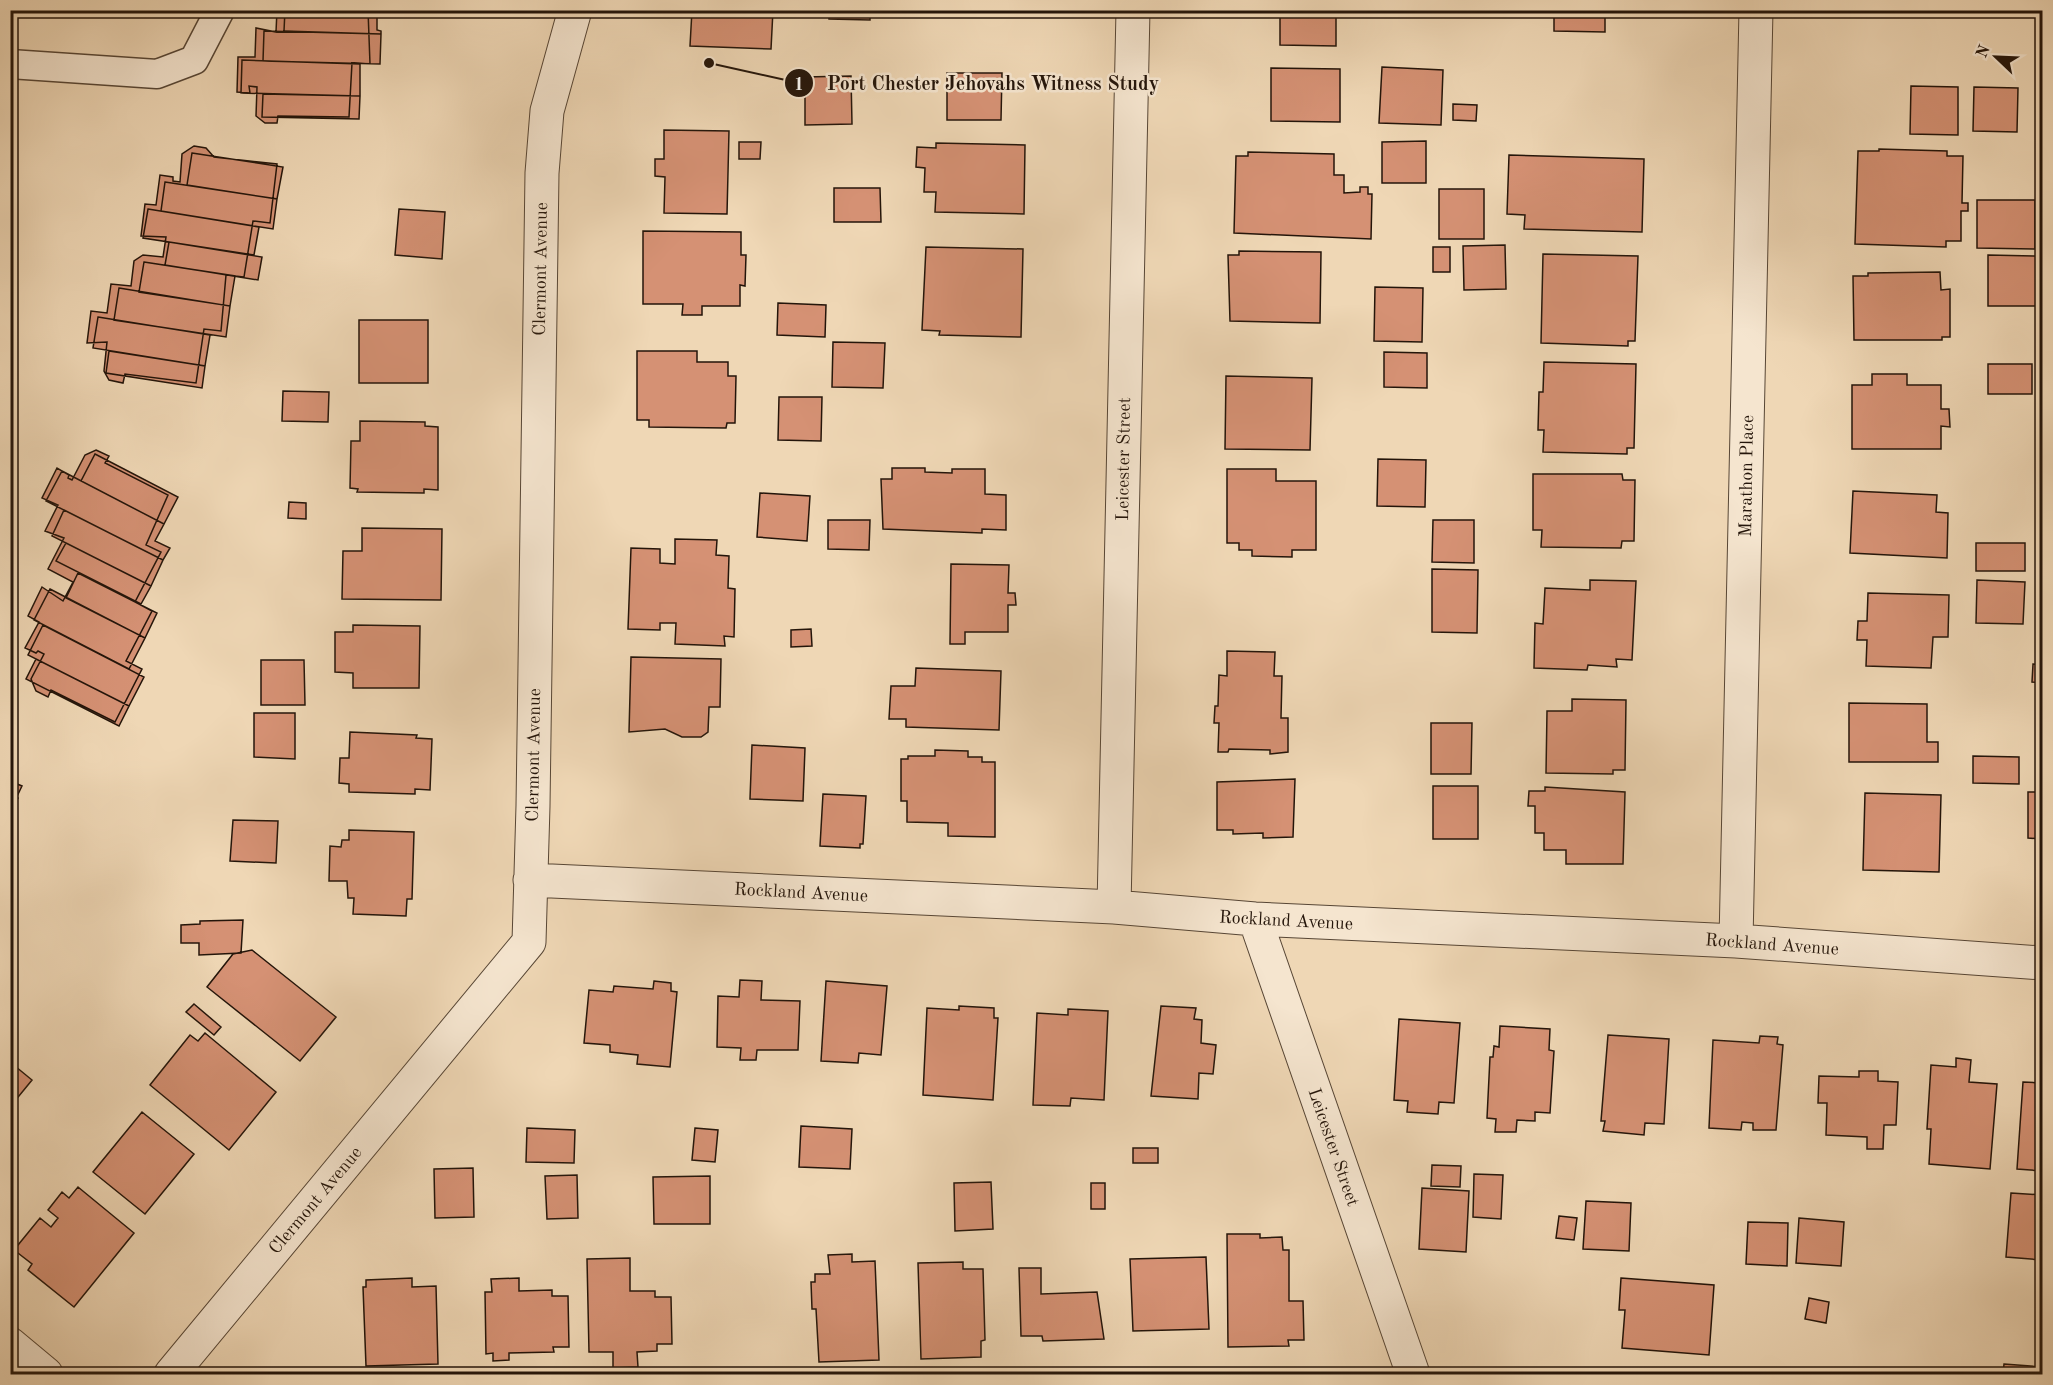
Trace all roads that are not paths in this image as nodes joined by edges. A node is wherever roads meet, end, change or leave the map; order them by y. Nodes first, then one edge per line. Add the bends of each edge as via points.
1 (220, 10) edge
2 (575, 10) edge
3 (1133, 10) edge
4 (1756, 10) edge
5 (10, 64) edge
6 (530, 880) junction
7 (1114, 907) junction
8 (1255, 919) junction
9 (1736, 941) junction
10 (2043, 963) edge
11 (10, 1344) edge
12 (46, 1374) edge
13 (171, 1374) edge
14 (1413, 1374) edge

1 - 5 lane via 194,60 157,74
2 - 6 street, Clermont Avenue via 547,111 542,173
3 - 7 street, Leicester Street
4 - 9 street, Marathon Place
6 - 7 street, Rockland Avenue
6 - 13 street, Clermont Avenue via 529,942
7 - 8 street, Rockland Avenue
8 - 9 street, Rockland Avenue
8 - 14 street, Leicester Street
9 - 10 street, Rockland Avenue
11 - 12 street

